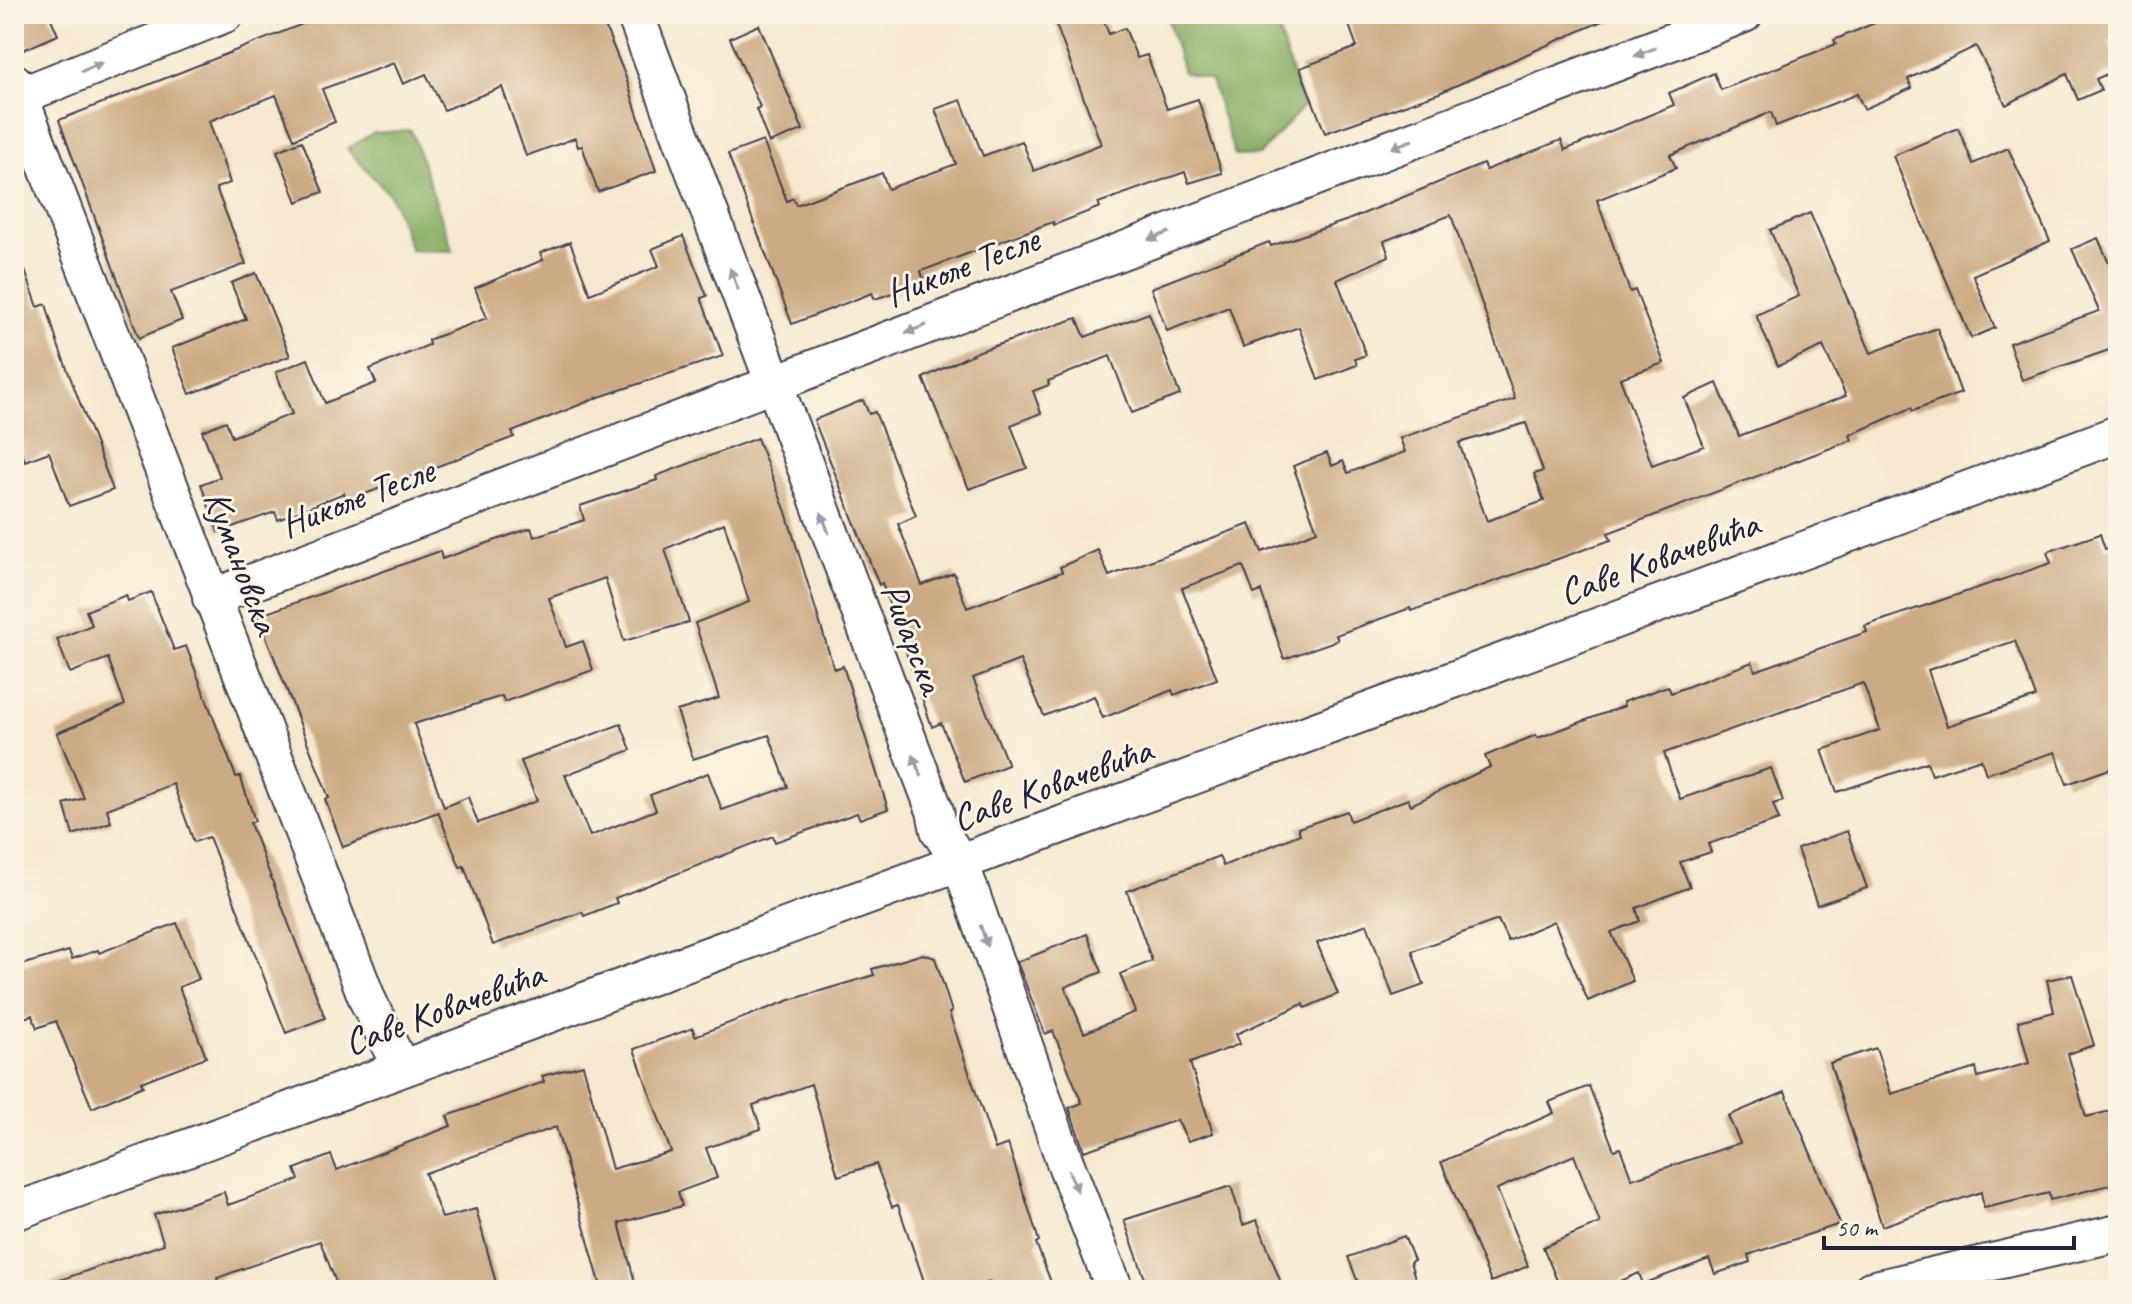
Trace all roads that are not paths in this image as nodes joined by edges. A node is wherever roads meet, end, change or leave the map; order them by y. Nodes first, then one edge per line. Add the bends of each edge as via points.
1 (225, 14) edge
2 (635, 14) edge
3 (1744, 14) edge
4 (17, 89) edge
5 (775, 382) junction
6 (2118, 434) edge
7 (211, 598) junction
8 (960, 862) junction
9 (401, 1068) junction
10 (14, 1212) edge
11 (2118, 1233) edge
12 (1115, 1290) edge
13 (1871, 1290) edge

4 -> 1 street
5 -> 2 street, Рибарска
3 -> 5 street, Николе Тесле
4 - 7 street, Кумановска
5 - 7 street, Николе Тесле
8 -> 5 street, Рибарска via 939,830
6 - 8 street, Саве Ковачевића
7 - 9 street, Кумановска via 368,1001
8 - 9 street, Саве Ковачевића
8 -> 12 street, Рибарска
9 - 10 street, Саве Ковачевића
11 - 13 street

